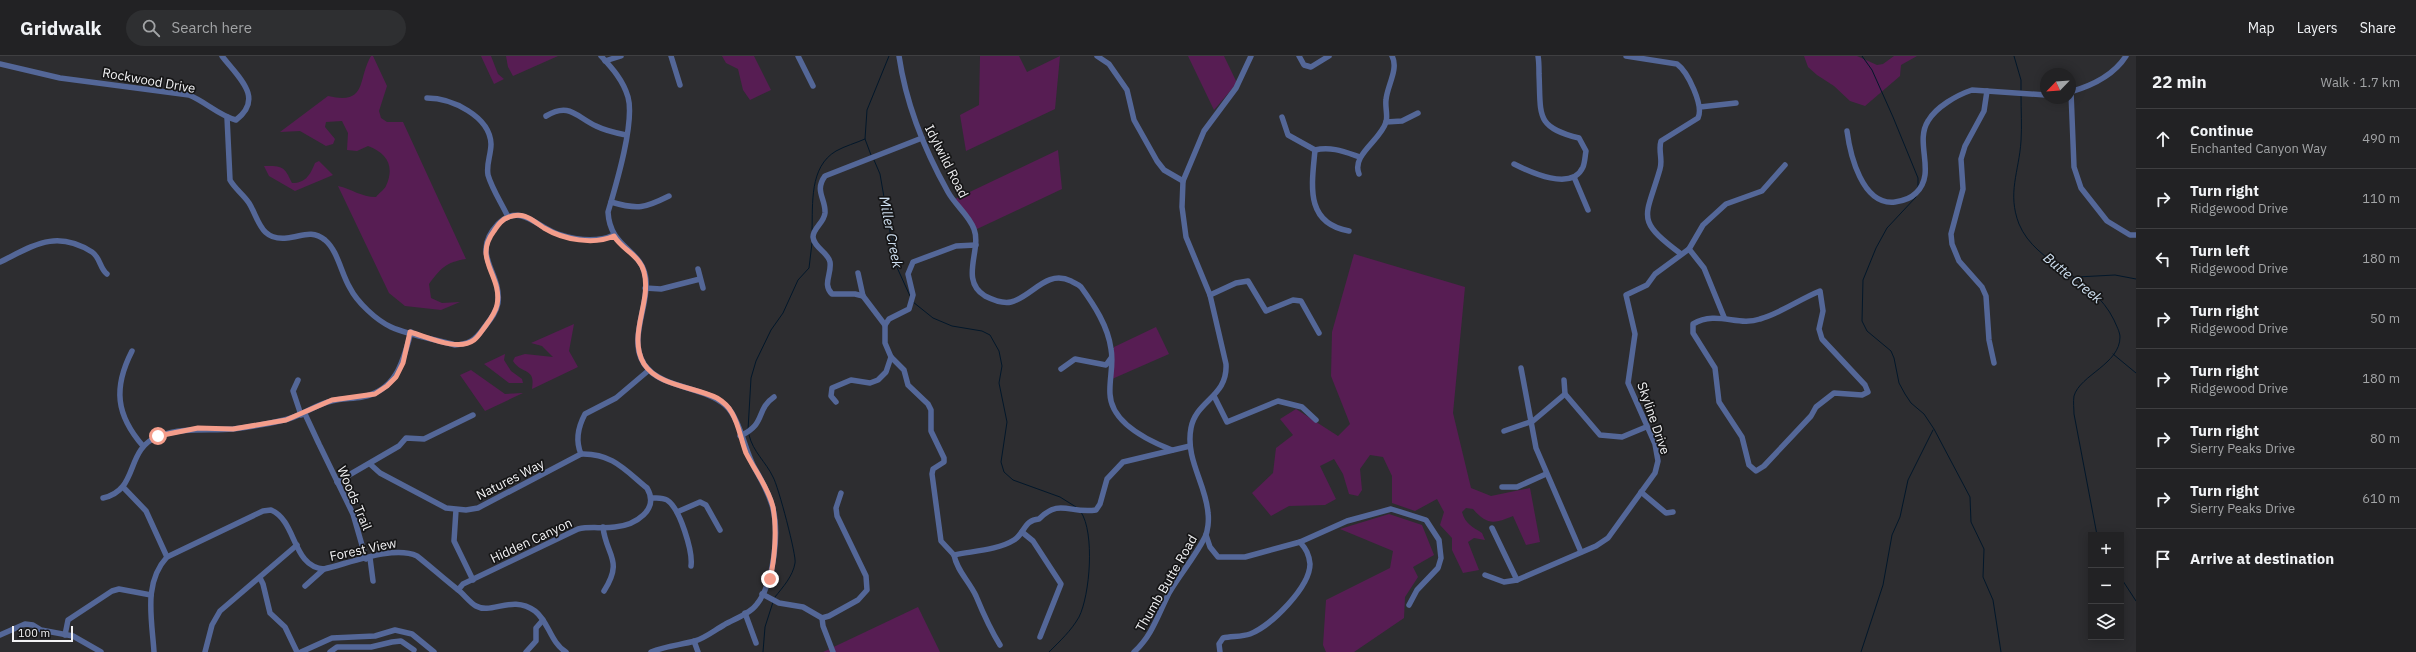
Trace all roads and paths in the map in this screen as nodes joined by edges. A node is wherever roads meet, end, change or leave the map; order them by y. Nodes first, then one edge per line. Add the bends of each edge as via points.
1 (222, 56) edge
2 (620, 56) edge
3 (671, 56) edge
4 (798, 56) edge
5 (899, 56) edge
6 (1097, 56) edge
7 (1251, 56) edge
8 (1299, 56) edge
9 (1329, 56) edge
10 (1392, 56) edge
11 (1538, 56) edge
12 (1626, 56) edge
13 (2126, 56) edge
14 (603, 58) edge
15 (1650, 58) edge
16 (0, 64) edge
17 (680, 84) dead end
18 (813, 86) dead end
19 (2076, 90) edge
20 (1987, 91) junction
21 (2040, 95) edge
22 (427, 98) dead end
23 (1736, 103) dead end
24 (2071, 104) edge
25 (1700, 107) junction
26 (1418, 112) dead end
27 (546, 116) dead end
28 (227, 117) junction
29 (1282, 117) dead end
30 (1386, 122) junction
31 (1847, 131) dead end
32 (626, 135) junction
33 (922, 138) junction
34 (1315, 150) junction
35 (1360, 157) junction
36 (1514, 164) dead end
37 (1785, 165) dead end
38 (1359, 174) dead end
39 (1574, 176) junction
40 (1183, 181) junction
41 (670, 196) dead end
42 (611, 202) junction
43 (1588, 210) dead end
44 (508, 217) junction
45 (1349, 231) dead end
46 (614, 236) junction
47 (2136, 236) edge
48 (976, 245) junction
49 (1689, 249) junction
50 (1681, 254) junction
51 (0, 262) edge
52 (698, 270) dead end
53 (858, 273) dead end
54 (107, 274) dead end
55 (700, 279) junction
56 (645, 288) junction
57 (703, 288) dead end
58 (1210, 295) junction
59 (863, 296) junction
60 (1724, 317) junction
61 (885, 325) junction
62 (410, 332) junction
63 (1319, 333) dead end
64 (132, 351) dead end
65 (891, 357) junction
66 (1112, 358) junction
67 (1994, 363) dead end
68 (1521, 368) dead end
69 (1060, 369) dead end
70 (649, 370) junction
71 (298, 380) dead end
72 (1564, 380) dead end
73 (1565, 394) junction
74 (1214, 396) junction
75 (774, 397) dead end
76 (836, 402) dead end
77 (303, 414) junction
78 (473, 415) dead end
79 (1316, 420) dead end
80 (1533, 421) junction
81 (1646, 427) junction
82 (1504, 431) dead end
83 (740, 436) junction
84 (143, 446) junction
85 (1190, 446) junction
86 (1172, 450) junction
87 (581, 454) junction
88 (370, 464) junction
89 (1546, 474) junction
90 (337, 482) junction
91 (123, 487) junction
92 (1502, 487) dead end
93 (1641, 492) junction
94 (841, 493) dead end
95 (103, 498) dead end
96 (651, 498) junction
97 (456, 510) junction
98 (677, 512) junction
99 (1673, 512) dead end
100 (603, 527) junction
101 (1492, 528) dead end
102 (720, 530) dead end
103 (1022, 532) junction
104 (1206, 535) junction
105 (1300, 542) junction
106 (297, 545) junction
107 (1581, 552) junction
108 (954, 554) junction
109 (167, 557) junction
110 (368, 558) junction
111 (691, 566) dead end
112 (324, 569) junction
113 (1485, 575) dead end
114 (260, 578) junction
115 (473, 580) junction
116 (1517, 580) junction
117 (372, 581) dead end
118 (305, 586) dead end
119 (458, 590) junction
120 (604, 591) dead end
121 (762, 594) junction
122 (151, 595) junction
123 (1409, 605) dead end
124 (745, 613) junction
125 (822, 618) junction
126 (543, 620) junction
127 (0, 635) edge
128 (64, 635) junction
129 (1040, 637) dead end
130 (694, 641) junction
131 (756, 643) dead end
132 (1000, 645) dead end
133 (414, 650) dead end
134 (101, 652) edge
135 (154, 652) edge
136 (205, 652) edge
137 (297, 652) edge
138 (301, 652) edge
139 (330, 652) edge
140 (434, 652) edge
141 (526, 652) edge
142 (566, 652) edge
143 (651, 652) edge
144 (698, 652) edge
145 (833, 652) edge
146 (1134, 652) edge
147 (1220, 652) edge

1 - 28 street via 249,92 250,103 245,113 236,120
2 - 14 street
3 - 17 street
4 - 18 street
5 - 33 street, Idylwild Road via 903,82
6 - 40 street via 1108,64 1127,90 1134,120 1157,161 1164,170
7 - 40 street, Thumb Butte Road via 1236,88 1204,131
8 - 9 street via 1304,65 1311,67
10 - 30 street via 1395,67 1388,84
11 - 39 street via 1541,112 1546,125 1557,132 1579,138 1586,151 1582,168
12 - 15 street
13 - 19 street via 2105,76 2091,85
14 - 32 street via 618,75 628,97 629,118
15 - 25 street via 1672,62 1681,67
16 - 28 street, Rockwood Drive via 60,78 189,95
20 - 21 street
20 - 31 street via 1972,90 1963,93 1929,119 1922,137 1925,177 1922,187 1916,194 1903,201 1883,201 1863,184 1849,152
20 - 67 street via 1984,111 1965,146 1961,159 1963,189 1951,234 1959,261 1982,287 1986,296 1989,340
22 - 44 street via 441,98 478,117 486,126 491,145 487,165 489,176
23 - 25 street
24 - 47 street via 2074,167 2081,188 2107,221
25 - 50 street via 1698,118 1661,141 1661,167 1646,210 1657,235
26 - 30 street via 1402,121
27 - 32 street via 558,110 570,111 610,132
28 - 62 street via 230,180 249,203 258,225 275,237 287,238 306,233 324,240 332,247 357,298 391,327
29 - 34 street via 1288,135
30 - 35 street via 1378,137
32 - 42 street
33 - 48 street, Idylwild Road via 948,192 974,228
33 - 59 street via 825,176 820,182 819,190 825,211 824,218 813,237 815,244 824,251 830,263 828,290 832,294
34 - 35 street via 1343,150
34 - 45 street via 1313,201 1326,221
35 - 38 street via 1357,169
36 - 39 street via 1539,176 1557,179
37 - 49 street, Skyline Drive via 1762,191 1726,204 1703,225
39 - 43 street
40 - 58 street, Thumb Butte Road via 1182,207 1186,237
41 - 42 street via 646,207
42 - 46 street via 609,221
44 - 46 street via 523,215 558,234 591,241 602,241
44 - 62 street via 498,224 487,240 485,257 497,285 498,304 495,314 475,340 455,345
46 - 56 street via 639,261 644,270
48 - 61 street via 956,246 913,262 908,274 913,296 909,309 889,319
48 - 66 street, Idylwild Road via 971,271 975,285 983,295 996,301 1010,303 1051,279 1066,279 1079,285 1108,334
49 - 50 street, Skyline Drive
49 - 60 street via 1704,268
50 - 81 street, Skyline Drive via 1654,274 1647,285 1626,295 1635,334 1628,383
51 - 54 street via 38,244 55,240 92,252
52 - 55 street
53 - 59 street
55 - 56 street via 661,289
55 - 57 street
56 - 70 street via 637,344
58 - 63 street via 1236,283 1248,281 1266,311 1293,300 1301,301
58 - 74 street, Thumb Butte Road via 1226,373 1223,385
59 - 61 street
60 - 60 street via 1702,319 1693,324 1693,333 1715,368 1719,402 1742,437 1749,465 1756,471 1764,466 1811,416 1816,407 1834,393 1862,395 1868,392 1865,385 1822,339 1820,329 1823,311 1820,291 1760,320
61 - 65 street via 885,344
62 - 77 street via 403,363 387,386 375,394 324,403
64 - 84 street via 122,378 120,405 130,431
65 - 76 street via 886,372 878,380 870,383 851,380 832,388 831,396
65 - 108 street via 904,370 908,385 931,410 929,425 944,458 944,462 933,469 932,474 941,541
66 - 69 street via 1106,365 1075,359
66 - 86 street, Idylwild Road via 1110,397 1114,409 1124,422 1160,446
68 - 80 street
70 - 83 street via 658,376 717,398 732,412
70 - 87 street via 616,398 585,414 577,433
71 - 77 street, Woods Trail via 293,391
72 - 73 street
73 - 80 street
73 - 81 street via 1600,435 1622,437
74 - 79 street via 1227,422 1278,400 1302,407
74 - 85 street, Thumb Butte Road via 1197,413 1191,427
75 - 83 street via 766,403 756,427
77 - 84 street via 286,420 233,429 198,428 181,431 158,436
77 - 90 street, Woods Trail
78 - 88 street via 424,439 406,438 399,446
80 - 82 street
80 - 89 street via 1536,448
81 - 93 street, Skyline Drive via 1658,461 1655,473
83 - 121 street via 767,492 774,518 773,569
84 - 91 street
85 - 86 street
85 - 104 street, Thumb Butte Road via 1208,513
86 - 103 street via 1123,462 1107,479 1096,510 1076,511 1055,507 1039,519 1026,524
87 - 96 street via 612,459 647,488
87 - 97 street, Natures Way via 478,508
88 - 90 street
88 - 97 street, Natures Way via 380,473 442,506
89 - 92 street via 1517,486
89 - 107 street
90 - 110 street, Woods Trail via 356,523
91 - 95 street via 115,495
91 - 109 street via 146,511
93 - 99 street via 1666,513
93 - 107 street, Skyline Drive via 1608,538
94 - 125 street via 836,508 837,516 866,576 868,590 858,600
96 - 98 street via 666,499
96 - 100 street, Hidden Canyon via 651,507 645,515 621,526
97 - 115 street via 454,541
98 - 102 street via 700,502 706,505
98 - 111 street via 693,556
100 - 115 street, Hidden Canyon via 578,529
100 - 120 street via 604,540 612,552 614,563 611,580
101 - 116 street
103 - 108 street via 1016,539 1007,543
103 - 129 street via 1033,541 1061,584
104 - 105 street via 1210,547 1218,558 1230,559
104 - 146 street, Thumb Butte Road via 1170,593 1149,636
105 - 123 street via 1346,521 1391,509 1426,520 1439,540 1441,558 1438,568 1417,590
105 - 147 street via 1308,553 1310,566 1293,600 1258,630 1223,638 1219,644
106 - 109 street, Forest View via 284,518 271,510 263,511
106 - 112 street, Forest View via 305,562
106 - 114 street
107 - 116 street, Skyline Drive
108 - 132 street via 956,565 976,595 983,615
109 - 122 street, Forest View via 154,575
110 - 112 street, Forest View
110 - 117 street, Woods Trail
110 - 119 street, Forest View via 394,552 410,552
112 - 118 street
113 - 116 street, Skyline Drive via 1504,582
114 - 136 street via 220,611 212,625
114 - 137 street via 264,584 270,613 285,627
115 - 119 street, Hidden Canyon
119 - 126 street, Forest View via 476,606 483,608 512,603 524,605
121 - 124 street via 757,604
121 - 125 street via 779,603 803,607
122 - 128 street via 119,589 112,591 68,620
122 - 135 street, Forest View
124 - 130 street
124 - 131 street
125 - 145 street
126 - 141 street via 536,628 536,641
126 - 142 street, Forest View via 555,643
127 - 128 street via 25,624
128 - 134 street via 86,642
130 - 143 street via 665,646
130 - 144 street
133 - 139 street via 401,642 392,642 371,647 337,647
138 - 140 street via 332,638 375,636 395,630 412,634

